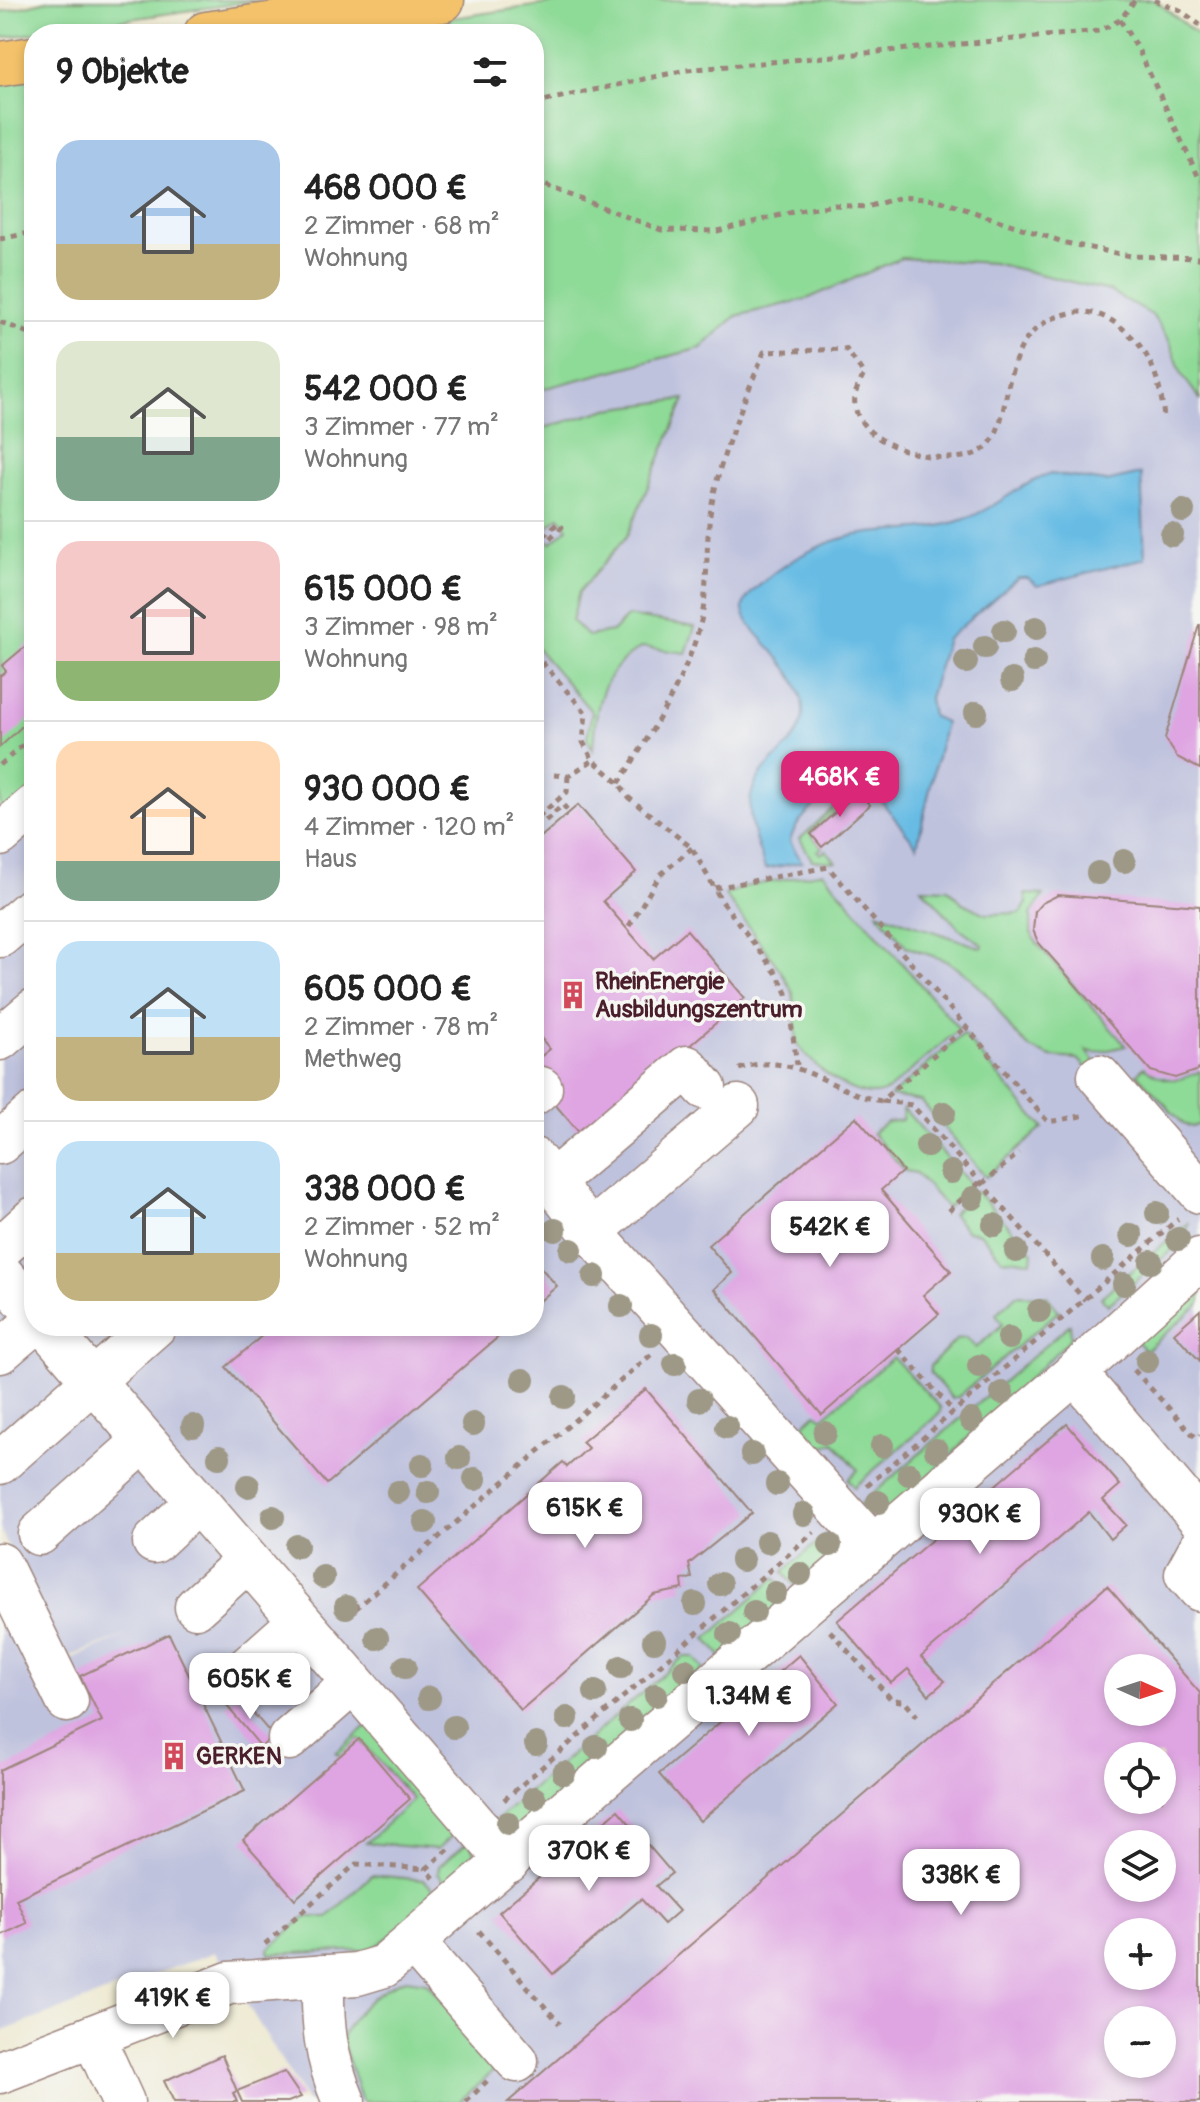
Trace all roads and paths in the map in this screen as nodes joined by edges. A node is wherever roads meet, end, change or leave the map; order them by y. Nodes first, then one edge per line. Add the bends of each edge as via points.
1 (442, 0) edge
2 (1135, 0) edge
3 (1154, 0) edge
4 (1120, 20) junction
5 (275, 24) edge
6 (1200, 25) edge
7 (24, 60) edge
8 (0, 64) edge
9 (544, 101) edge
10 (1200, 180) edge
11 (544, 185) edge
12 (24, 234) edge
13 (0, 239) edge
14 (1200, 258) edge
15 (0, 322) edge
16 (24, 331) edge
17 (1164, 418) dead end
18 (544, 535) edge
19 (549, 539) dead end
20 (544, 665) edge
21 (24, 744) edge
22 (593, 760) junction
23 (0, 765) edge
24 (554, 775) dead end
25 (568, 776) junction
26 (619, 783) junction
27 (544, 812) edge
28 (569, 812) dead end
29 (24, 815) edge
30 (544, 820) edge
31 (0, 835) edge
32 (692, 848) junction
33 (715, 888) junction
34 (24, 916) edge
35 (629, 926) dead end
36 (0, 936) edge
37 (24, 1019) edge
38 (966, 1027) junction
39 (0, 1039) edge
40 (797, 1065) junction
41 (1099, 1076) dead end
42 (721, 1097) junction
43 (881, 1101) junction
44 (1126, 1107) junction
45 (24, 1122) edge
46 (0, 1143) edge
47 (1019, 1153) dead end
48 (1191, 1165) edge
49 (544, 1170) edge
50 (544, 1172) edge
51 (981, 1183) junction
52 (949, 1211) dead end
53 (24, 1227) edge
54 (591, 1232) junction
55 (0, 1249) edge
56 (1200, 1259) edge
57 (0, 1272) edge
58 (24, 1300) edge
59 (1085, 1300) dead end
60 (24, 1325) edge
61 (679, 1330) junction
62 (54, 1336) edge
63 (144, 1336) edge
64 (1108, 1343) junction
65 (898, 1349) dead end
66 (0, 1352) edge
67 (1075, 1373) junction
68 (92, 1381) junction
69 (954, 1412) dead end
70 (1200, 1435) edge
71 (144, 1441) junction
72 (0, 1463) edge
73 (197, 1502) junction
74 (1200, 1519) edge
75 (39, 1534) dead end
76 (154, 1542) dead end
77 (873, 1546) junction
78 (1200, 1548) edge
79 (247, 1561) junction
80 (0, 1564) edge
81 (773, 1568) dead end
82 (1200, 1590) edge
83 (806, 1604) junction
84 (196, 1607) dead end
85 (300, 1621) junction
86 (342, 1621) dead end
87 (237, 1677) dead end
88 (353, 1683) junction
89 (67, 1701) dead end
90 (917, 1716) dead end
91 (289, 1739) dead end
92 (508, 1862) junction
93 (426, 1869) dead end
94 (414, 1943) junction
95 (323, 1976) junction
96 (245, 1982) junction
97 (93, 2036) junction
98 (517, 2061) dead end
99 (0, 2072) edge
100 (123, 2102) edge
101 (344, 2102) edge

1 - 5 highway
2 - 4 path
3 - 6 path
4 - 9 path via 1099,31 686,70
4 - 10 path
7 - 8 highway
11 - 14 path via 661,230 717,231 793,212 834,205 867,207 901,197 938,200 1066,243 1130,256
12 - 13 path
15 - 16 path
17 - 26 path via 1161,389 1141,347 1113,320 1096,313 1058,316 1030,337 1008,376 996,435 984,450 964,459 905,451 876,437 861,419 854,398 864,374 846,349 764,352 725,450 712,505 699,628 655,727
18 - 19 path via 558,523 562,527
20 - 22 path via 586,713 583,742
21 - 23 path
22 - 25 path
22 - 26 path
24 - 25 path
25 - 27 path via 567,792
26 - 32 path via 629,798
28 - 30 path via 563,805
29 - 31 street
32 - 33 path
32 - 35 path via 660,875
33 - 38 path via 828,867
33 - 40 path via 787,993
34 - 36 street
37 - 39 street
38 - 43 path
38 - 44 path via 1048,1122
40 - 42 path via 751,1064 735,1070 721,1083
40 - 43 path
41 - 44 street
42 - 49 street via 687,1067
42 - 54 street
43 - 51 path via 912,1105
44 - 48 street
45 - 46 street
47 - 51 path
50 - 54 street
51 - 52 path
51 - 59 path
53 - 55 street
54 - 61 street
56 - 64 street
57 - 58 street
60 - 66 street
61 - 77 street
61 - 86 path
62 - 68 street
63 - 68 street
64 - 67 street
64 - 70 path via 1196,1438
65 - 69 path
67 - 74 street
67 - 77 street
68 - 71 street
68 - 72 street
71 - 73 street
71 - 75 street
73 - 76 street
73 - 79 street
77 - 83 street
78 - 82 street via 1186,1574
79 - 84 street
79 - 85 street
80 - 89 street
81 - 83 path
83 - 90 path via 891,1699 905,1702
83 - 92 street
85 - 87 street
85 - 88 street
88 - 91 street
88 - 92 street
92 - 94 street
93 - 96 path via 356,1864 261,1947
94 - 95 street via 384,1966
94 - 98 street
95 - 96 street
95 - 101 street via 322,2025 329,2066
96 - 97 street
97 - 99 street
97 - 100 street

